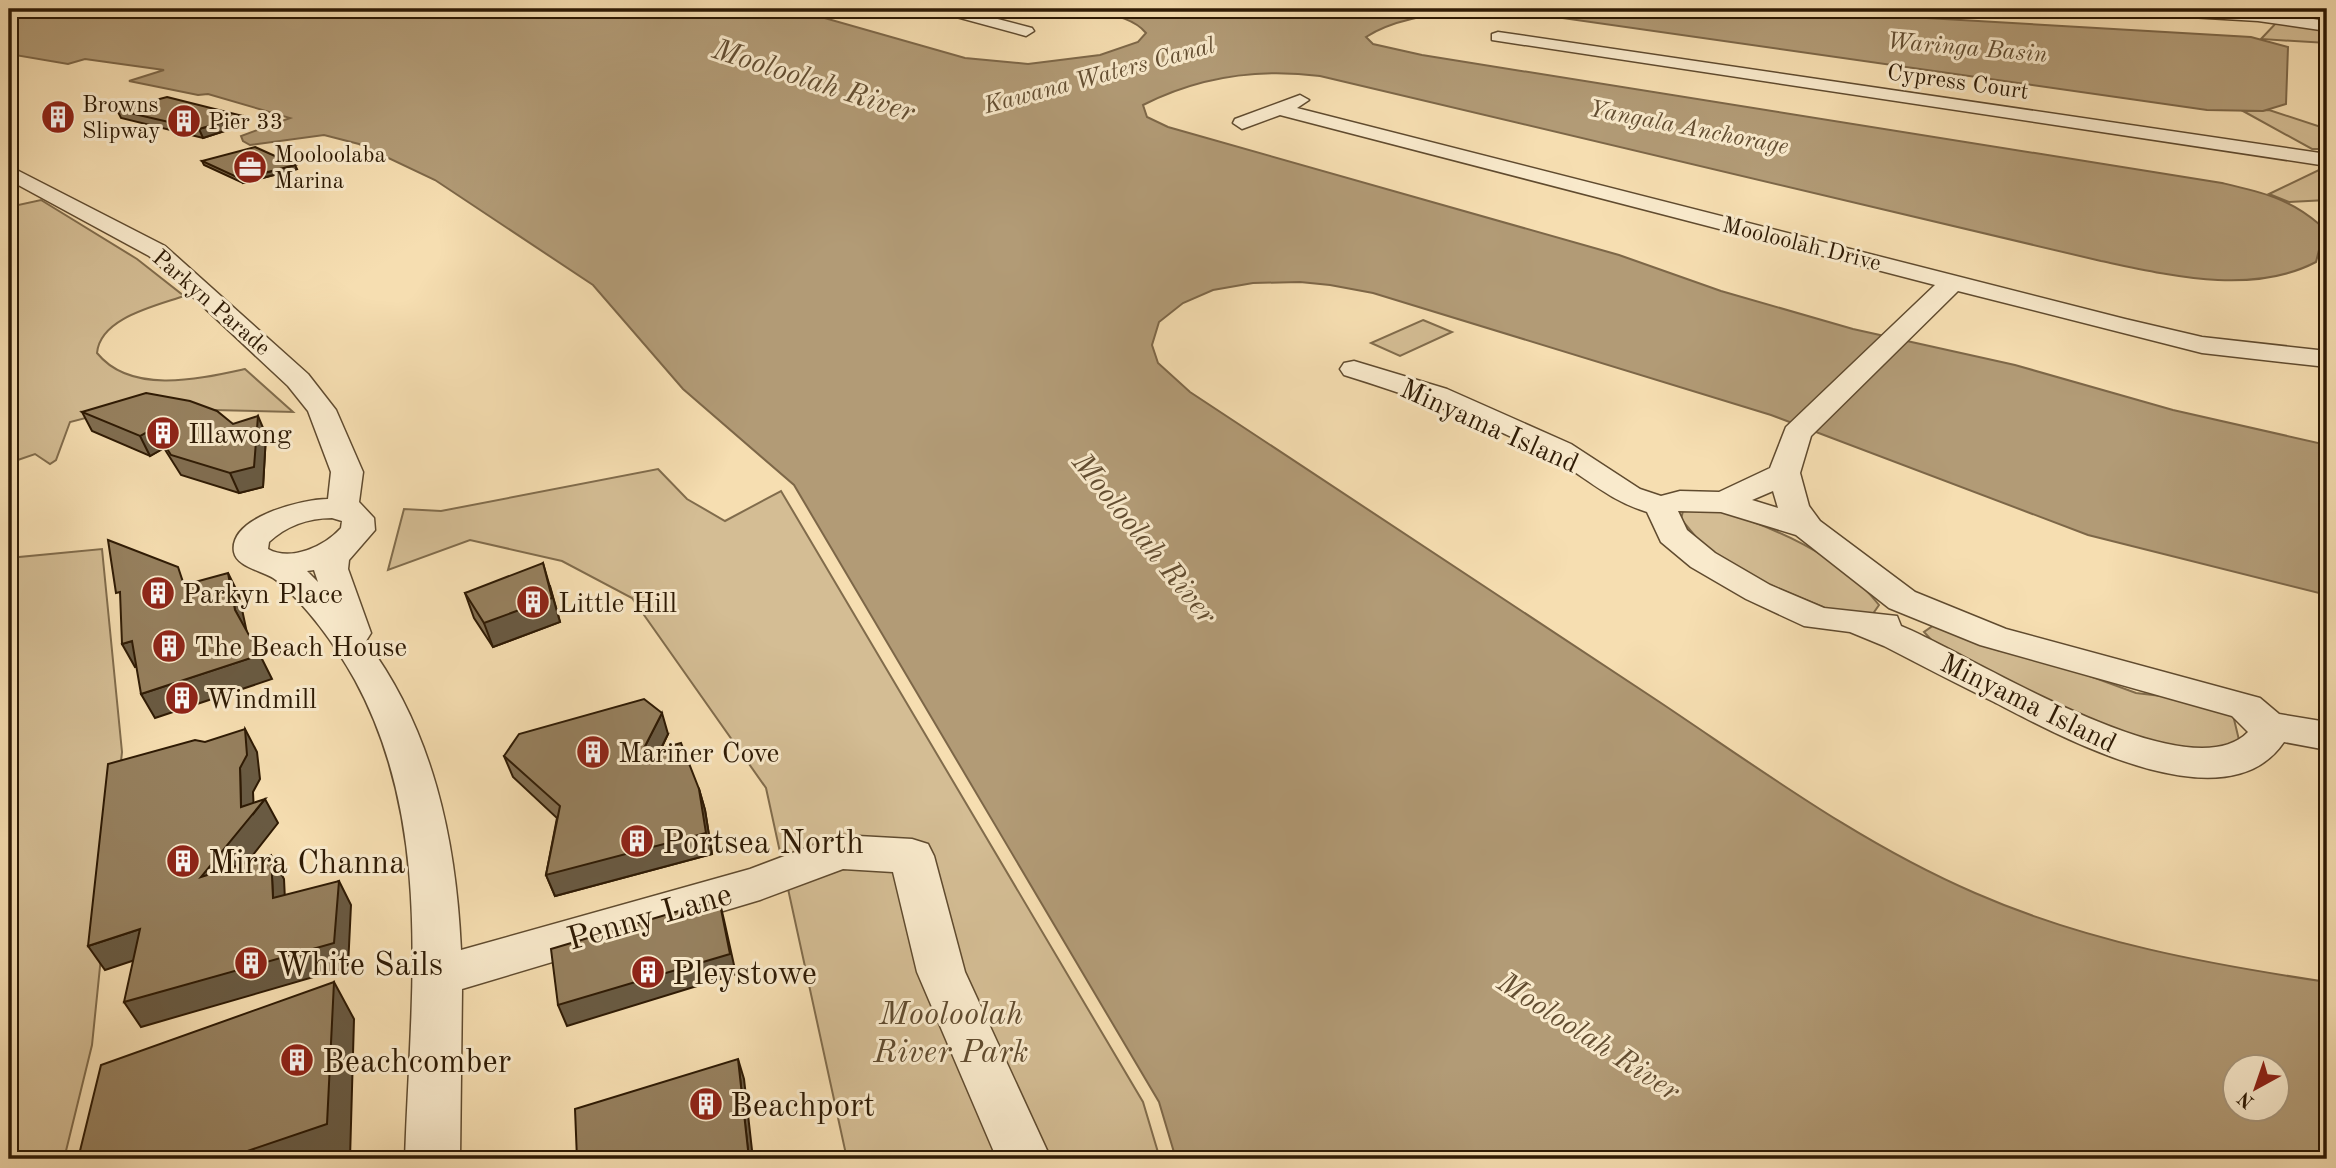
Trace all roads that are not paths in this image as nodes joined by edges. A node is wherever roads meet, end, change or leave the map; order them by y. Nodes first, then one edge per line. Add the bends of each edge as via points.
1 (943, 9) edge
2 (2122, 9) edge
3 (2327, 26) edge
4 (1515, 27) dead end
5 (1026, 31) dead end
6 (1498, 37) junction
7 (1482, 48) dead end
8 (1311, 96) dead end
9 (1280, 109) junction
10 (1242, 123) dead end
11 (2327, 160) edge
12 (9, 172) edge
13 (1953, 282) junction
14 (2327, 359) edge
15 (1354, 369) dead end
16 (338, 454) junction
17 (1784, 473) junction
18 (1724, 502) junction
19 (1660, 506) junction
20 (292, 515) junction
21 (349, 527) junction
22 (1808, 528) junction
23 (269, 562) junction
24 (1902, 600) junction
25 (1860, 624) junction
26 (358, 649) junction
27 (2267, 725) junction
28 (2327, 736) edge
29 (438, 976) junction
30 (432, 1159) edge
31 (1024, 1159) edge

1 - 5 street
2 - 3 street via 2258,16
4 - 6 street
6 - 7 street
6 - 11 street, Cypress Court
8 - 9 street
9 - 10 street
9 - 13 street, Mooloolah Drive
12 - 16 street, Parkyn Parade via 104,220 167,259 311,393 330,426
13 - 14 street, Mooloolah Drive via 2202,345
13 - 17 street via 1797,433
15 - 19 street, Minyama Island via 1437,395 1560,450 1629,496
16 - 20 street via 331,481 322,493
16 - 21 street, Parkyn Parade via 347,477 342,501
17 - 18 street, Minyama Island
17 - 22 street, Minyama Island via 1793,507
18 - 19 street, Minyama Island via 1680,501
18 - 22 street, Minyama Island
19 - 25 street, Minyama Island via 1672,535 1703,560 1758,592 1817,618
20 - 21 street via 324,508
20 - 23 street via 264,528 251,542 251,554
21 - 23 street via 310,559
21 - 26 street via 331,569
22 - 24 street, Minyama Island
23 - 26 street via 285,570
24 - 25 street, Minyama Island via 1909,613 1906,619 1892,625
24 - 27 street, Minyama Island via 1993,637 2246,707
25 - 27 street, Minyama Island via 2131,751 2206,764 2250,753 2268,735
26 - 29 street via 379,684 408,752 431,849
27 - 28 street, Minyama Island
29 - 30 street
29 - 31 street, Penny Lane via 760,883 840,852 912,856 941,972

